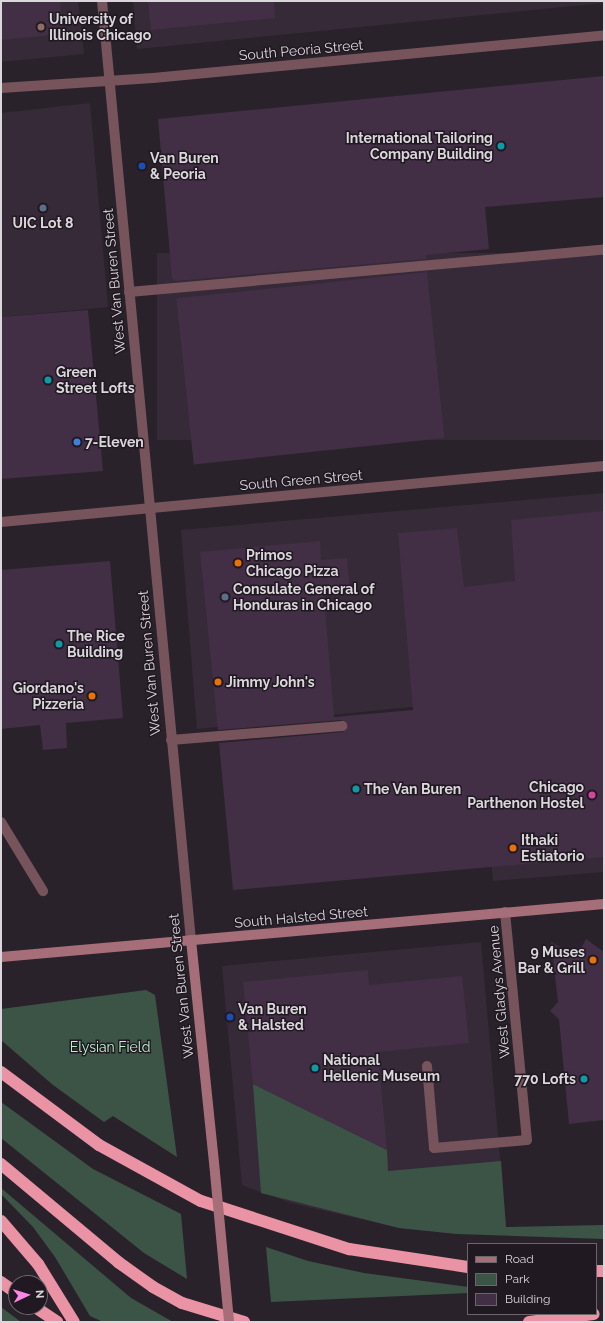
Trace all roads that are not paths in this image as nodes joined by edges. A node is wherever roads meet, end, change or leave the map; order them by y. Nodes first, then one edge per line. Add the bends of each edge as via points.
1 (102, 1) edge
2 (604, 35) edge
3 (109, 82) junction
4 (1, 88) edge
5 (604, 250) edge
6 (129, 292) junction
7 (604, 466) edge
8 (149, 508) junction
9 (1, 522) edge
10 (342, 726) dead end
11 (171, 740) junction
12 (1, 822) edge
13 (43, 891) dead end
14 (604, 904) edge
15 (505, 912) junction
16 (191, 940) junction
17 (1, 957) edge
18 (427, 1066) dead end
19 (1, 1072) edge
20 (1, 1164) edge
21 (1, 1221) edge
22 (467, 1267) edge
23 (47, 1315) edge
24 (587, 1315) edge
25 (57, 1322) edge
26 (74, 1322) edge
27 (229, 1322) edge
28 (244, 1322) edge
29 (529, 1322) edge

1 - 3 street, West Van Buren Street
2 - 3 street, South Peoria Street
3 - 4 street, South Peoria Street
3 - 6 street, West Van Buren Street
5 - 6 street
6 - 8 street, West Van Buren Street
7 - 8 street, South Green Street
8 - 9 street, South Green Street
8 - 11 street, West Van Buren Street
10 - 11 street
11 - 16 street, West Van Buren Street
12 - 13 street
14 - 15 main road, South Halsted Street
15 - 16 main road, South Halsted Street
15 - 18 street, West Gladys Avenue via 527,1140 434,1148
16 - 17 main road, South Halsted Street
16 - 27 main road, West Van Buren Street, bridge
19 - 22 highway via 99,1145 201,1201 349,1249
20 - 28 highway via 118,1262 153,1287 182,1303
21 - 26 highway via 38,1264
23 - 25 highway
24 - 29 highway

